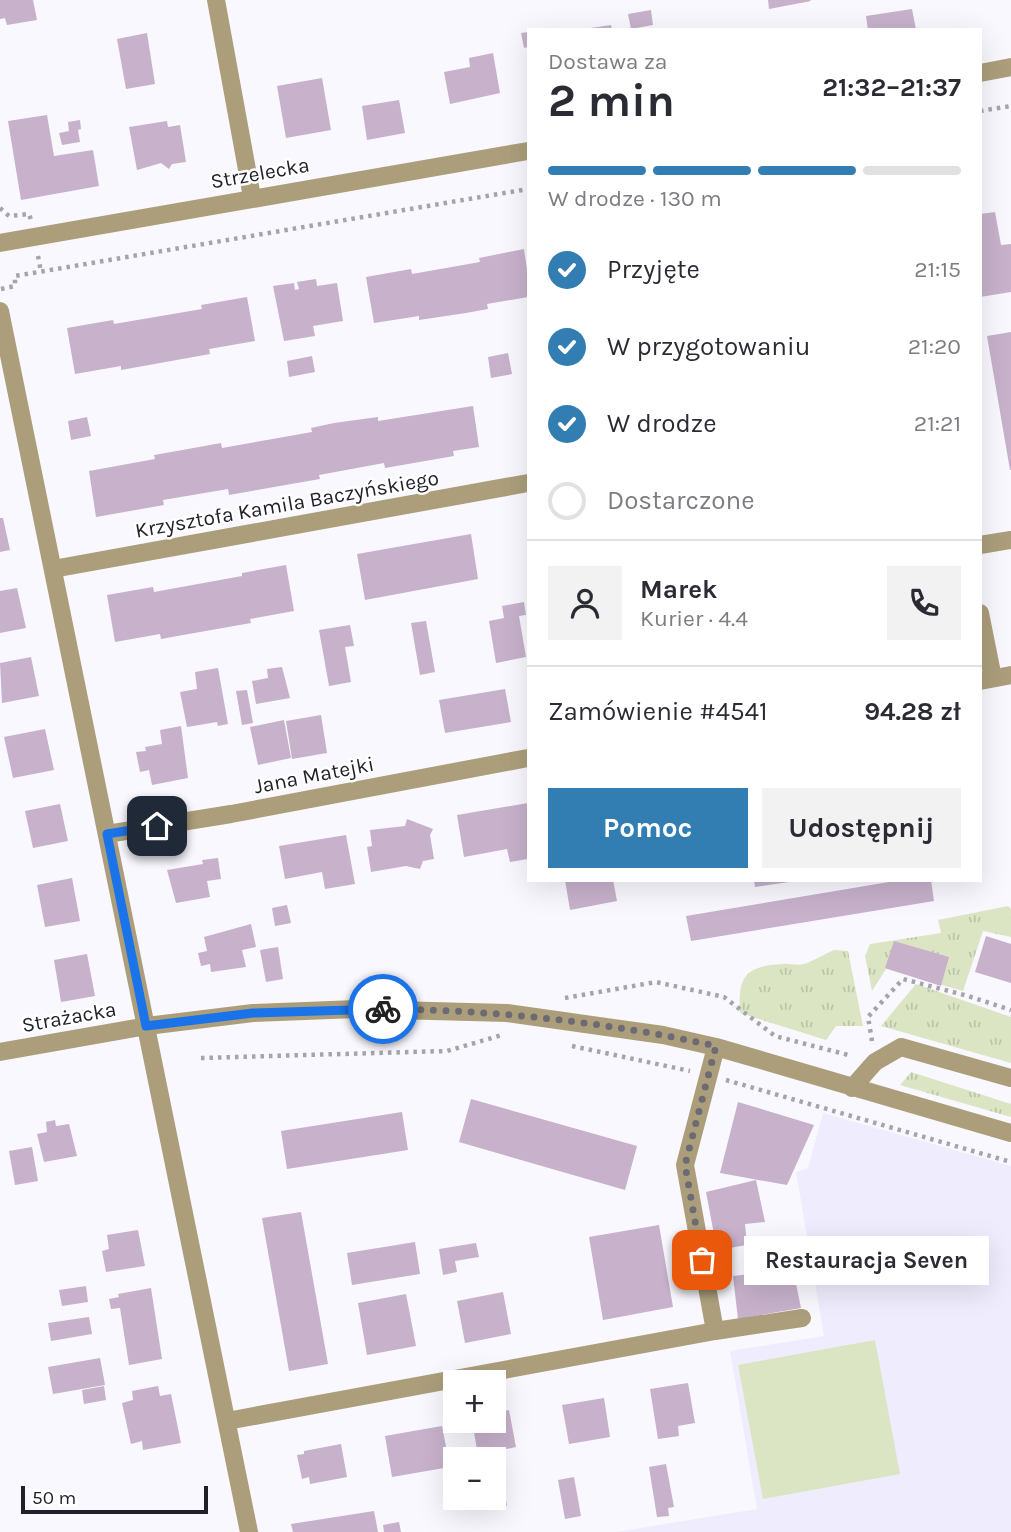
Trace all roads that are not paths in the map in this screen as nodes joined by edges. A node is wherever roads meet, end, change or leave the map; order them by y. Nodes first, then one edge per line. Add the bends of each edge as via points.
1 (216, 0) edge
2 (1011, 67) edge
3 (982, 73) edge
4 (527, 151) edge
5 (252, 197) junction
6 (0, 243) edge
7 (0, 311) edge
8 (527, 483) edge
9 (1011, 540) edge
10 (982, 545) edge
11 (53, 569) junction
12 (982, 635) edge
13 (1011, 675) edge
14 (986, 680) edge
15 (527, 758) edge
16 (107, 834) junction
17 (146, 1026) junction
18 (716, 1046) junction
19 (0, 1052) edge
20 (1011, 1078) edge
21 (852, 1088) junction
22 (1011, 1133) edge
23 (802, 1318) dead end
24 (715, 1331) junction
25 (226, 1421) junction
26 (249, 1532) edge

1 - 5 street
2 - 3 street
4 - 5 street, Strzelecka
5 - 6 street, Strzelecka
7 - 11 street
8 - 11 street, Krzysztofa Kamila Baczyńskiego
9 - 10 street
11 - 16 street
12 - 14 street
13 - 14 street
15 - 16 street, Jana Matejki
16 - 17 street
17 - 18 street, Strażacka via 253,1013 507,1013
17 - 19 street, Strażacka
17 - 25 street
18 - 21 street, Strażacka
18 - 24 street via 685,1165
20 - 21 street via 901,1047 875,1062
21 - 22 street, Strażacka
23 - 24 street
24 - 25 street
25 - 26 street

